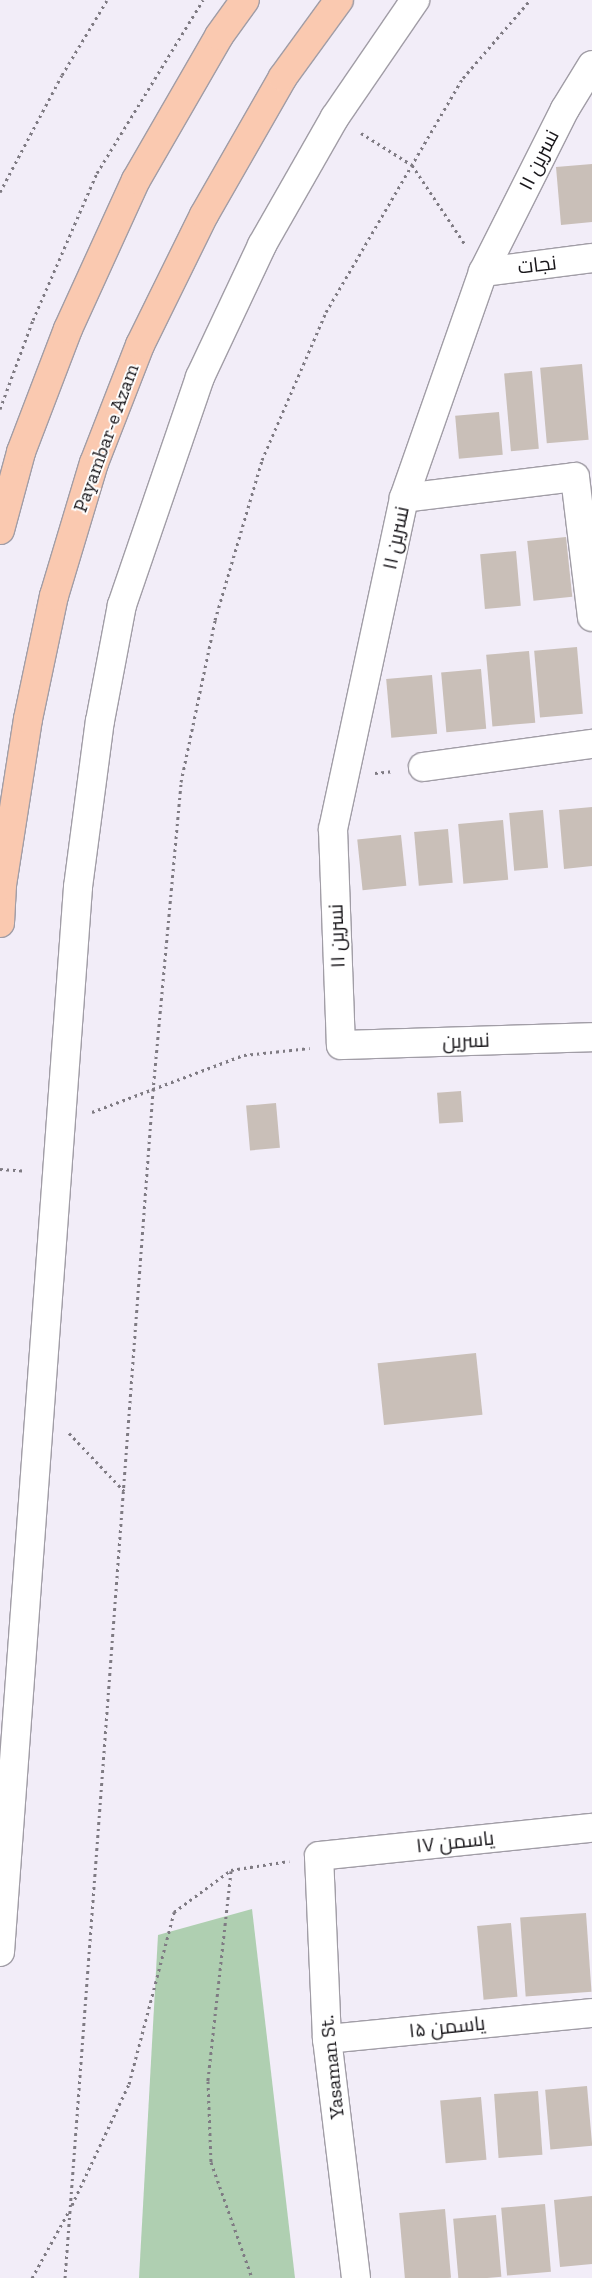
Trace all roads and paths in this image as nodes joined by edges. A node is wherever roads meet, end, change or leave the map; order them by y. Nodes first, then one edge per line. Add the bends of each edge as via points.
1 (107, 0) edge
2 (244, 0) edge
3 (339, 0) edge
4 (415, 0) edge
5 (530, 0) edge
6 (592, 65) edge
7 (592, 105) edge
8 (565, 109) junction
9 (335, 117) junction
10 (412, 165) junction
11 (0, 192) edge
12 (592, 258) edge
13 (483, 272) junction
14 (404, 498) junction
15 (0, 530) edge
16 (592, 617) edge
17 (592, 744) edge
18 (423, 767) joint
19 (345, 777) junction
20 (0, 923) edge
21 (592, 1037) edge
22 (341, 1045) junction
23 (153, 1091) junction
24 (61, 1123) junction
25 (40, 1401) junction
26 (124, 1492) junction
27 (592, 1828) edge
28 (319, 1856) junction
29 (231, 1870) junction
30 (0, 1952) edge
31 (579, 2014) edge
32 (327, 2039) junction
33 (70, 2208) junction
34 (32, 2278) edge
35 (65, 2278) edge
36 (252, 2278) edge
37 (356, 2278) edge

1 - 11 path via 62,75
2 - 15 main road via 219,36 136,180 68,329 21,452
3 - 20 main road, Payambar-e Azam via 283,76 204,215 140,345 94,463 54,596 30,710 2,885
4 - 9 street
5 - 10 path via 463,78
6 - 8 street, نسرین ۱۱
7 - 8 street
8 - 13 street, نسرین ۱۱
9 - 10 path
9 - 24 street via 262,245 200,377 122,605 100,722 78,887
10 - 13 path
10 - 23 path via 322,320 262,460 215,620 181,782
12 - 13 street, نجات
13 - 14 street, نسرین ۱۱
14 - 16 street via 574,476
14 - 19 street, نسرین ۱۱
17 - 18 street
18 - 19 path
19 - 22 street, نسرین ۱۱ via 334,829
21 - 22 street, نسرین
22 - 23 path via 244,1055
23 - 24 path
23 - 26 path
24 - 25 street
25 - 26 path
25 - 30 street
26 - 33 path
27 - 28 street, یاسمن ۱۷
28 - 29 path
28 - 32 street, Yasaman St.
29 - 33 path via 174,1912 129,2084
29 - 36 path via 208,2081 211,2162
31 - 32 street, یاسمن ۱۵
32 - 37 street, Yasaman St.
33 - 34 path
33 - 35 path

